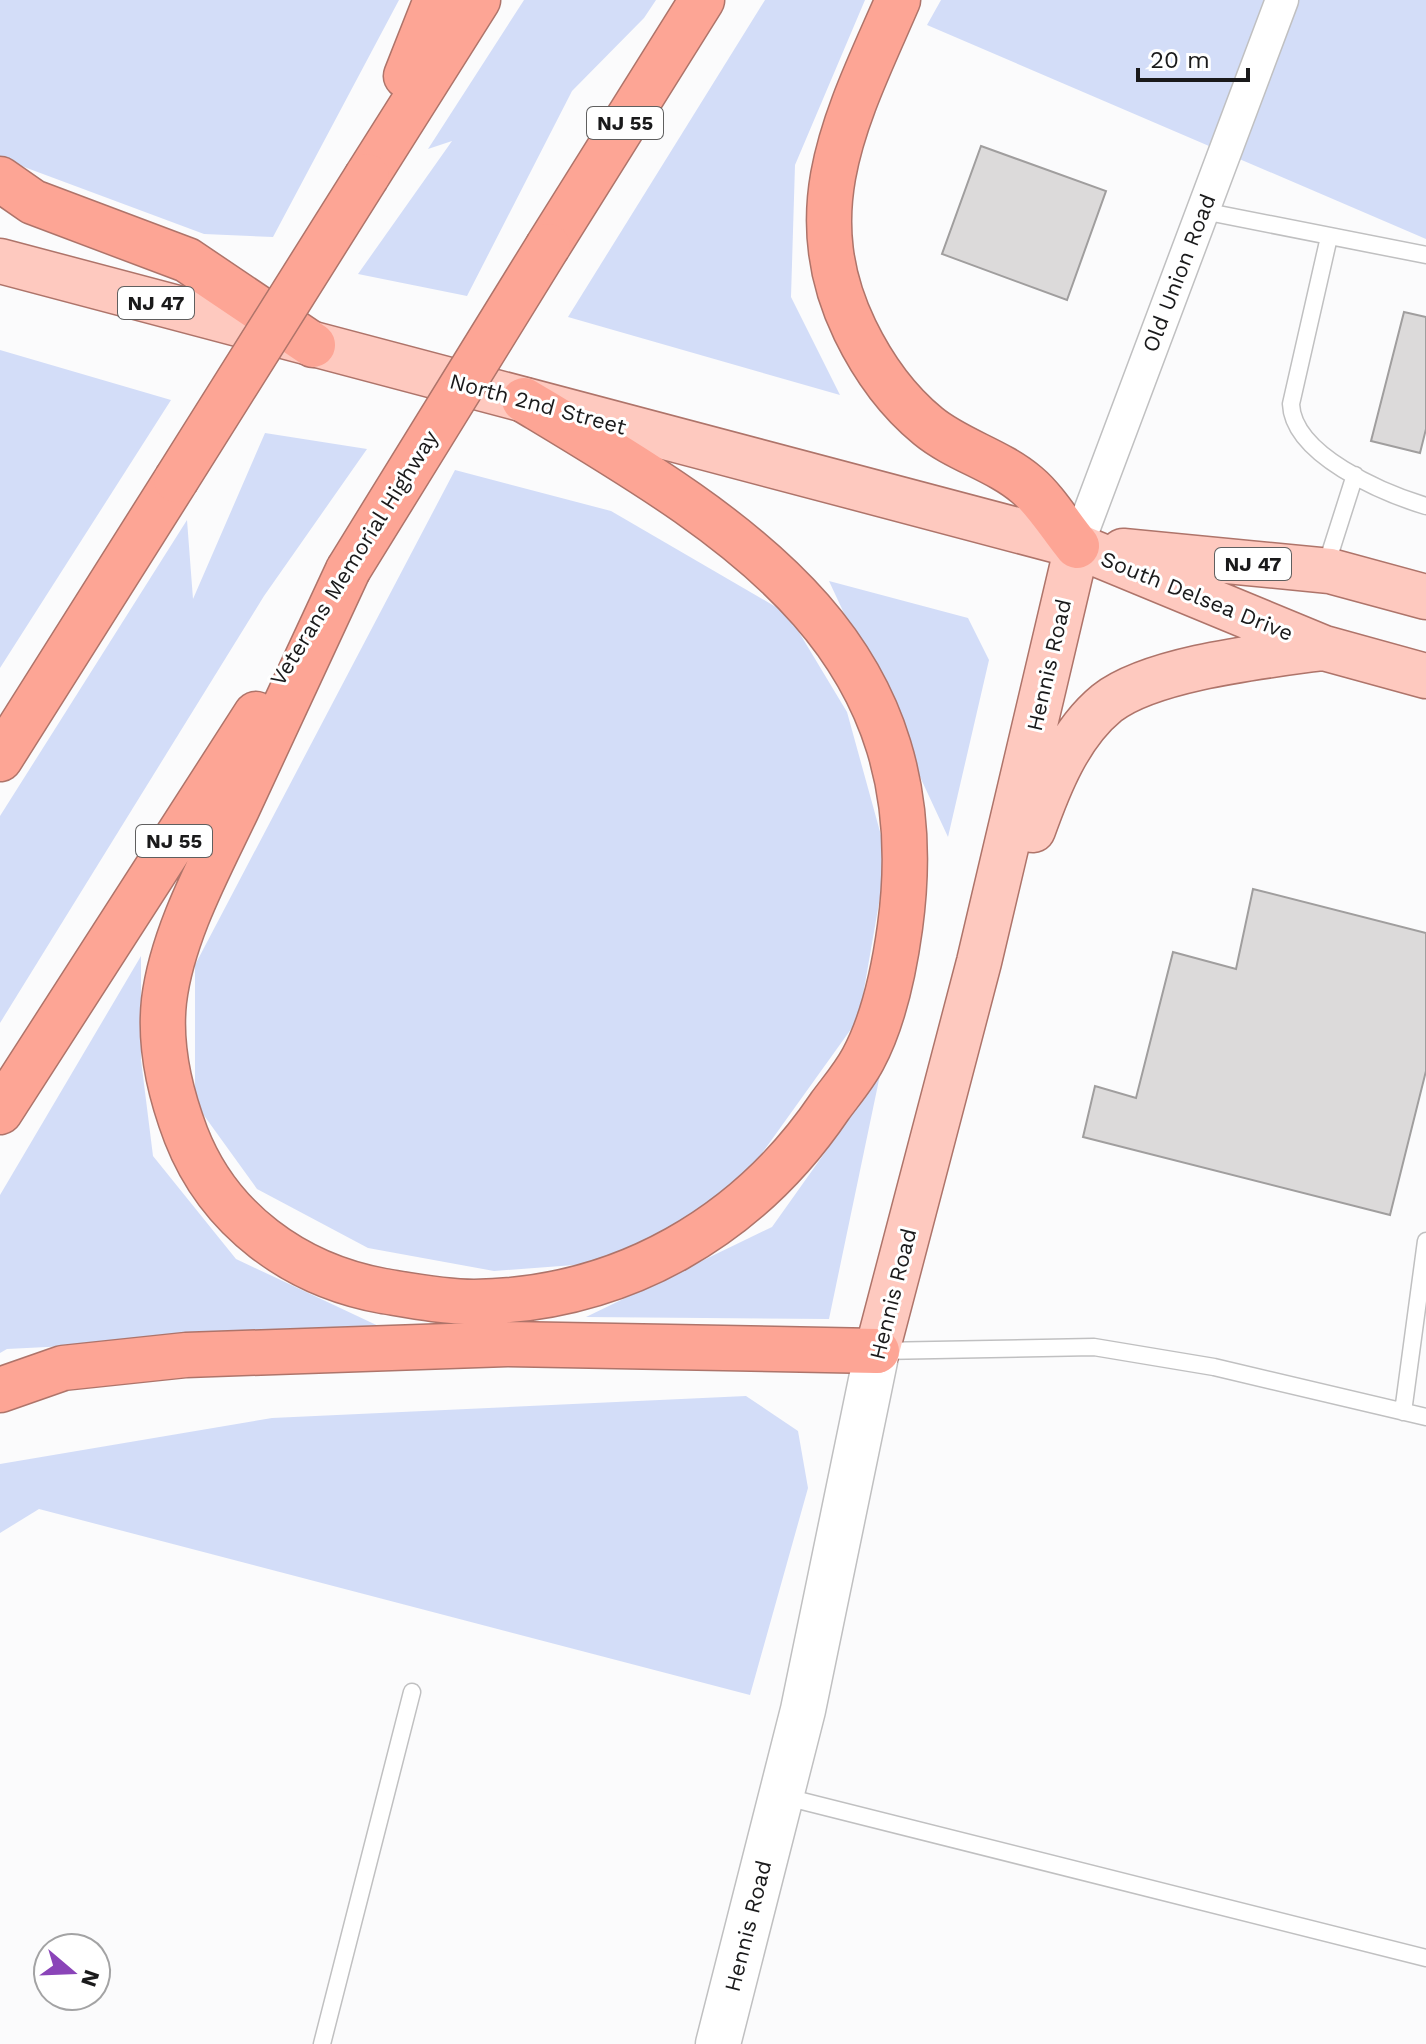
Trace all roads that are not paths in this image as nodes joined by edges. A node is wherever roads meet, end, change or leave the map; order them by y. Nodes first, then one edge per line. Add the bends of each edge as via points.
1 (436, 0) edge
2 (478, 0) edge
3 (702, 0) edge
4 (898, 0) edge
5 (1282, 0) edge
6 (367, 176) junction
7 (0, 179) edge
8 (1203, 211) junction
9 (1329, 237) junction
10 (1426, 255) edge
11 (0, 261) edge
12 (313, 345) junction
13 (524, 400) junction
14 (1355, 475) junction
15 (1426, 506) edge
16 (1077, 546) junction
17 (348, 570) junction
18 (1324, 571) junction
19 (1426, 597) edge
20 (1324, 648) junction
21 (1426, 676) edge
22 (0, 759) edge
23 (979, 962) junction
24 (0, 1112) edge
25 (1426, 1241) edge
26 (877, 1351) junction
27 (0, 1390) edge
28 (1403, 1412) junction
29 (1426, 1417) edge
30 (412, 1692) dead end
31 (781, 1795) junction
32 (1426, 1958) edge
33 (322, 2044) edge
34 (718, 2044) edge

1 - 6 highway
2 - 6 highway
3 - 17 highway, Veterans Memorial Highway / NJ 55, bridge
4 - 16 highway via 855,98 831,177 827,226 842,302 873,368 897,397 929,427 1027,485
5 - 8 street, Old Union Road
6 - 22 highway, bridge
7 - 12 highway via 33,202 187,260
8 - 9 lane
8 - 16 street, Old Union Road
9 - 10 lane
9 - 14 lane via 1291,404 1292,421
11 - 12 main road, North 2nd Street / NJ 47
12 - 13 main road, North 2nd Street / NJ 47
13 - 16 main road, North 2nd Street / NJ 47
13 - 17 highway via 642,471 760,558 818,617 857,669 878,715 895,775 904,838 904,896 883,1006 863,1059 803,1147 775,1178 693,1241 580,1289 471,1302 362,1287 318,1272 245,1226 221,1199 195,1159 177,1111 163,1043 164,1000 175,954 206,874
14 - 15 lane
14 - 18 lane
16 - 18 main road, South Delsea Drive / NJ 47
16 - 20 main road, South Delsea Drive / NJ 47
16 - 23 main road, Hennis Road
17 - 24 highway, Veterans Memorial Highway / NJ 55
18 - 19 main road, South Delsea Drive / NJ 47
20 - 21 main road, South Delsea Drive / NJ 47
20 - 23 main road via 1164,677 1108,702 1081,731 1050,782 1011,911
23 - 26 main road, Hennis Road
25 - 28 lane
26 - 27 highway via 507,1344 186,1355 63,1368
26 - 28 lane via 1094,1347 1214,1367
26 - 31 street, Hennis Road
28 - 29 lane
30 - 33 lane
31 - 32 lane
31 - 34 street, Hennis Road

